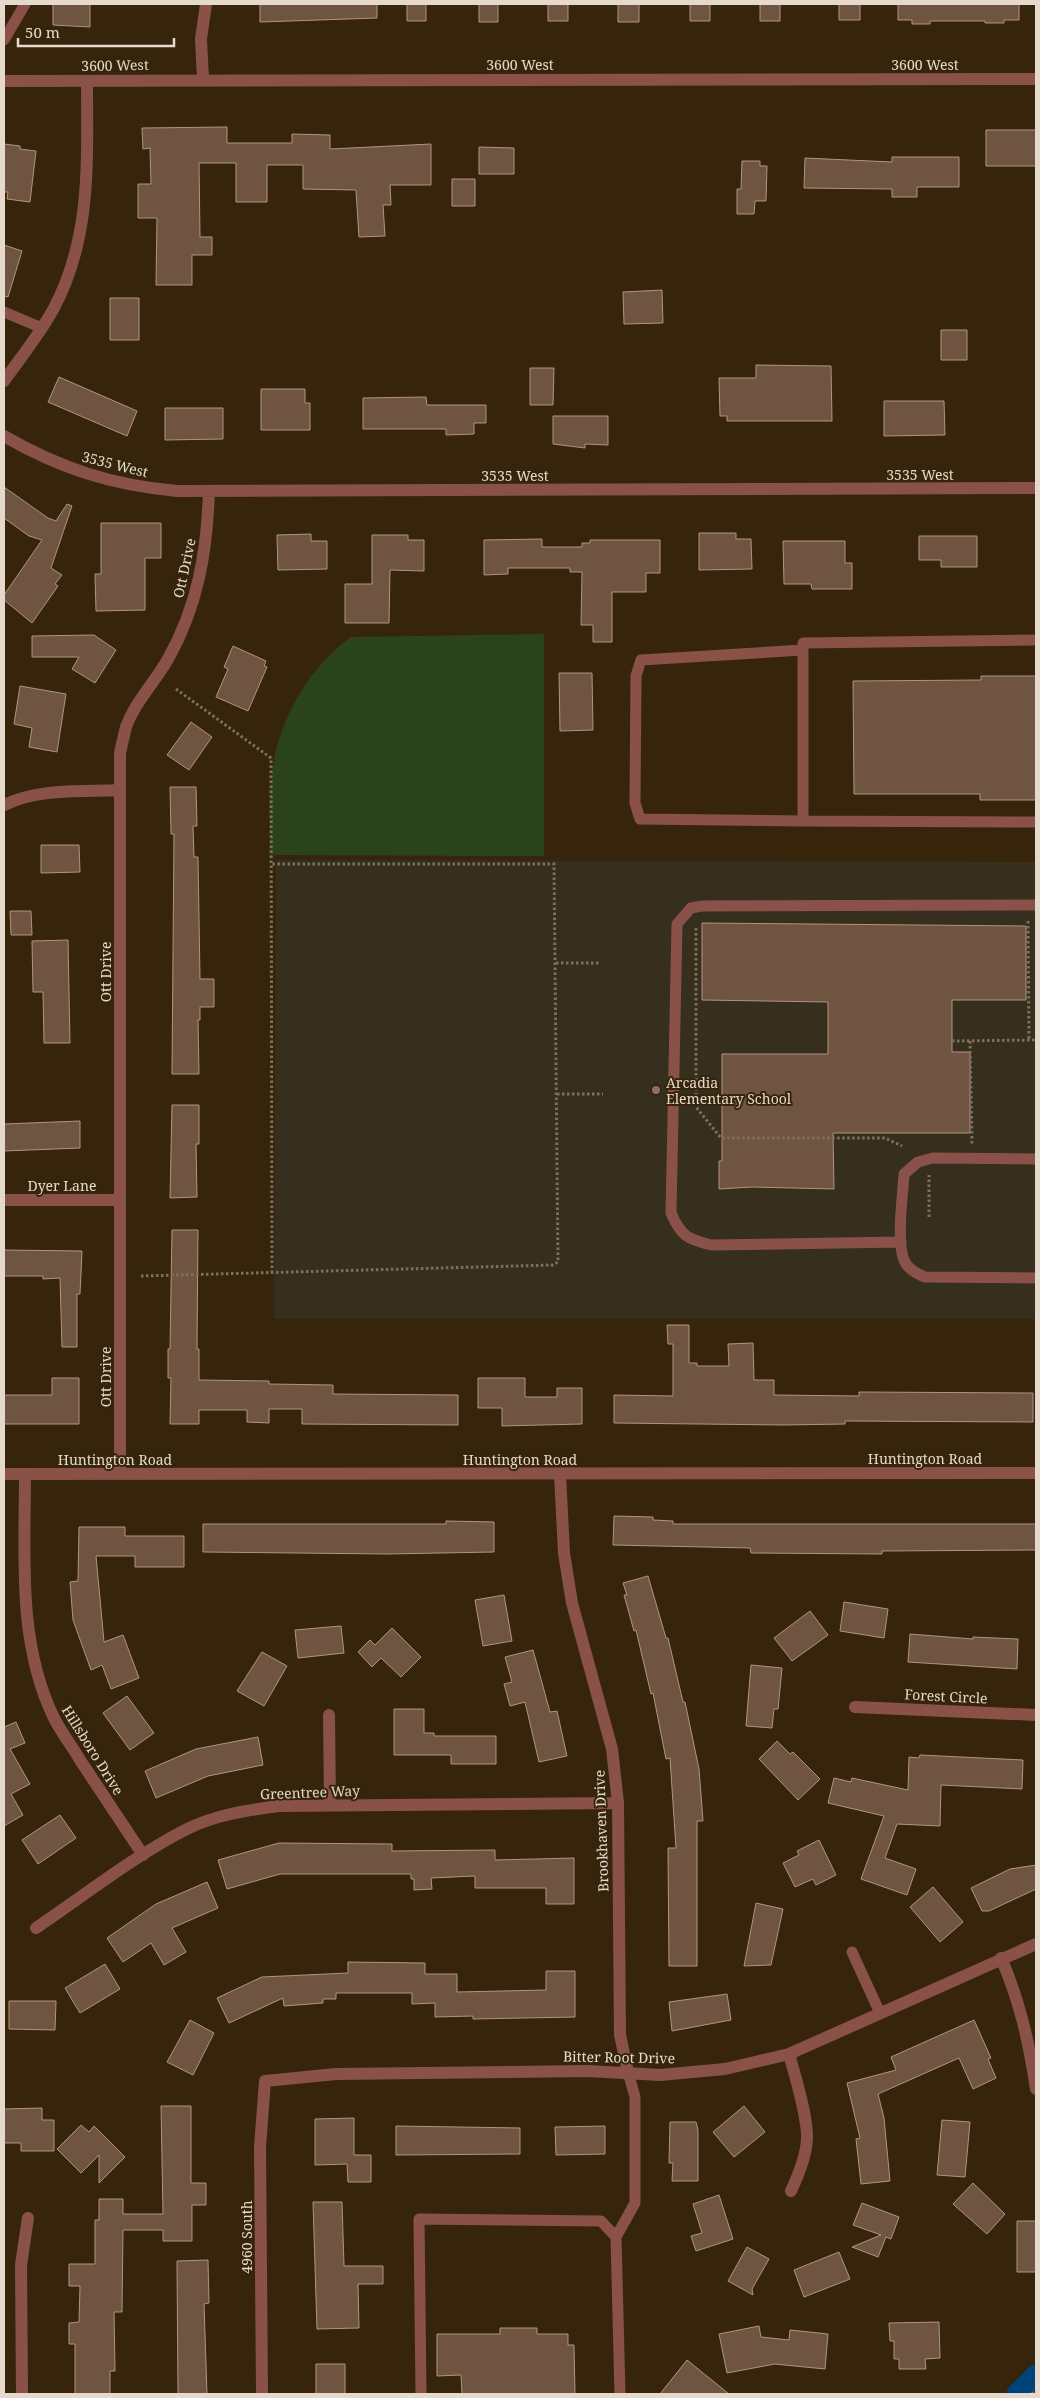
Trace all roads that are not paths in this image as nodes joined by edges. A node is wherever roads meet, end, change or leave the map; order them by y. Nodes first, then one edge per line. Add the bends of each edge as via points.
1 (25, 4) edge
2 (206, 4) edge
3 (4, 40) edge
4 (203, 79) junction
5 (1036, 79) edge
6 (4, 81) edge
7 (87, 81) junction
8 (4, 312) edge
9 (42, 328) junction
10 (4, 381) edge
11 (4, 436) edge
12 (1036, 488) edge
13 (209, 491) junction
14 (1036, 640) edge
15 (803, 650) junction
16 (119, 790) junction
17 (4, 805) edge
18 (803, 821) junction
19 (1036, 822) edge
20 (1036, 905) edge
21 (1036, 1159) edge
22 (4, 1200) edge
23 (120, 1200) junction
24 (901, 1242) junction
25 (1036, 1278) edge
26 (120, 1473) junction
27 (1036, 1473) edge
28 (4, 1474) edge
29 (25, 1474) junction
30 (560, 1474) junction
31 (855, 1707) dead end
32 (1036, 1715) edge
33 (329, 1716) dead end
34 (618, 1803) junction
35 (330, 1805) junction
36 (143, 1855) junction
37 (36, 1928) dead end
38 (1036, 1944) edge
39 (852, 1952) dead end
40 (1001, 1958) junction
41 (880, 2013) junction
42 (789, 2054) junction
43 (628, 2072) junction
44 (265, 2080) joint
45 (1036, 2090) edge
46 (791, 2191) dead end
47 (28, 2218) dead end
48 (616, 2237) junction
49 (22, 2394) edge
50 (262, 2394) edge
51 (421, 2394) edge
52 (620, 2394) edge

1 - 3 lane
2 - 4 street via 201,39
4 - 5 street, 3600 West
4 - 7 street, 3600 West
6 - 7 street, 3600 West
7 - 9 street via 88,174 82,229 71,270
8 - 9 lane
9 - 10 street
11 - 13 street, 3535 West via 38,455 92,477 139,488
12 - 13 street, 3535 West
13 - 16 street, Ott Drive via 205,555 199,588 168,659 127,726 120,753
14 - 15 lane via 803,643
15 - 18 lane
15 - 18 lane via 641,660 636,676 635,784 635,803 640,820
16 - 17 street via 41,794
16 - 23 street, Ott Drive
18 - 19 lane
20 - 24 lane via 702,906 691,908 677,924 671,1213 678,1228 690,1240 711,1245
21 - 24 lane via 932,1158 918,1162 904,1174
22 - 23 street, Dyer Lane
23 - 26 street, Ott Drive
24 - 25 lane via 905,1262 913,1272 925,1277
26 - 29 street, Huntington Road
26 - 30 street, Huntington Road
27 - 30 street, Huntington Road
28 - 29 street, Huntington Road
29 - 36 street, Hillsboro Drive via 27,1626 42,1690 54,1719
30 - 34 street, Brookhaven Drive via 563,1545 572,1603 612,1750
31 - 32 street, Forest Circle
33 - 35 street
34 - 35 street, Greentree Way
34 - 43 street, Brookhaven Drive via 620,2035
35 - 36 street, Greentree Way via 279,1806 238,1812 188,1828
36 - 37 street, Greentree Way
38 - 40 street, Bitter Root Drive
39 - 41 lane
40 - 41 street, Bitter Root Drive
40 - 45 street via 1028,2033
41 - 42 street, Bitter Root Drive
42 - 43 street, Bitter Root Drive via 691,2073
42 - 46 street via 807,2138 802,2168
43 - 44 street, Bitter Root Drive via 336,2074
43 - 48 lane via 635,2097 635,2203
44 - 50 street, 4960 South via 260,2147
47 - 49 street via 22,2265
48 - 51 lane via 601,2221 419,2218
48 - 52 lane

